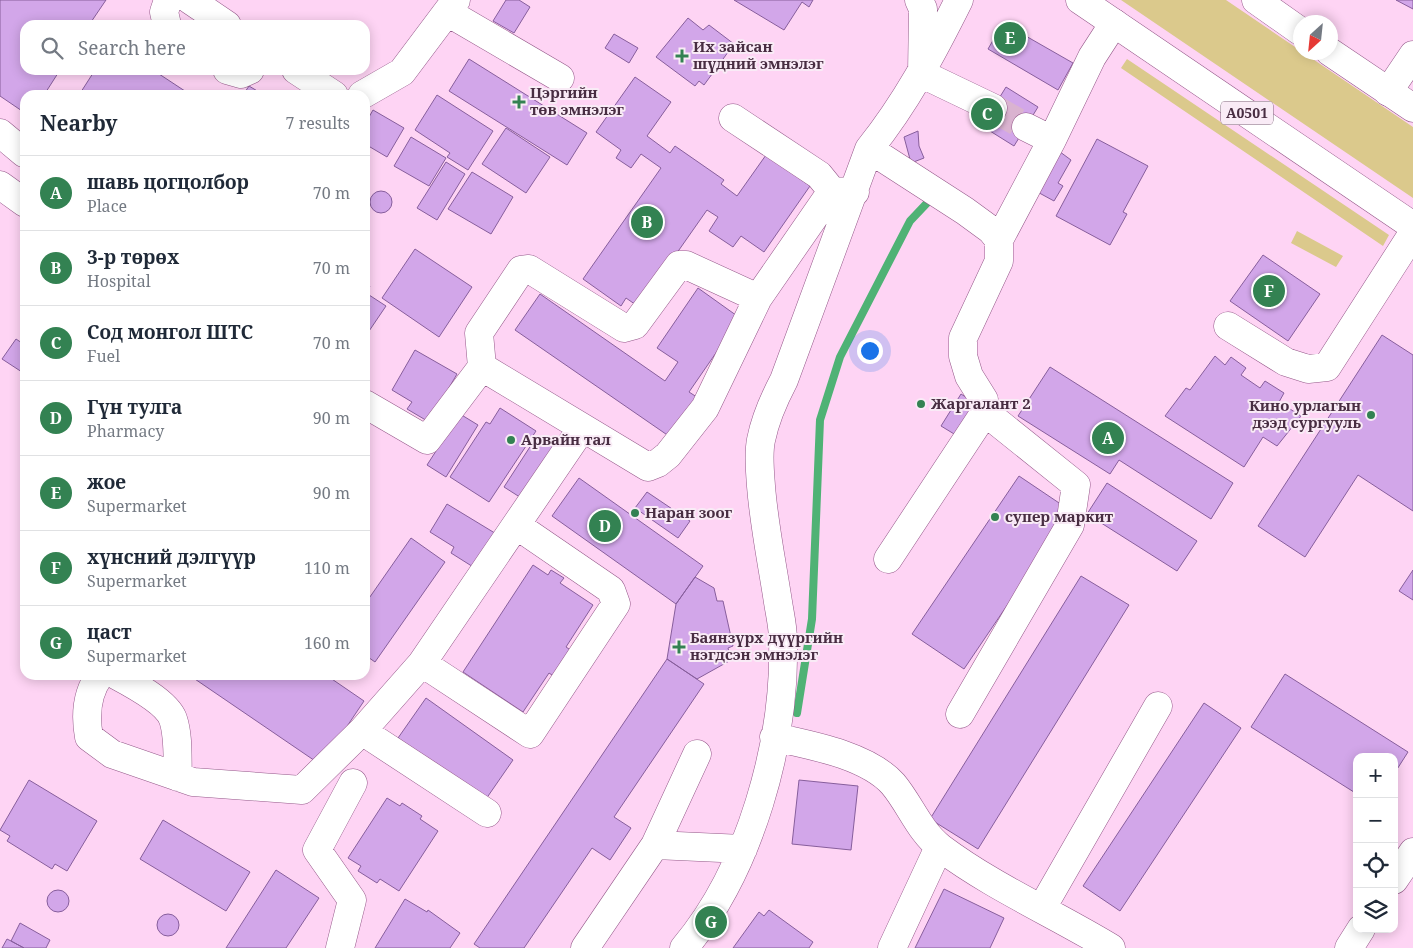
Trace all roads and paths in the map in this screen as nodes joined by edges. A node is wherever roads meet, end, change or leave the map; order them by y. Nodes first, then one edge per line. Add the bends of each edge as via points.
1 (168, 0) edge
2 (190, 0) edge
3 (919, 0) edge
4 (959, 0) edge
5 (1080, 0) edge
6 (1256, 0) edge
7 (451, 6) edge
8 (166, 20) edge
9 (220, 20) edge
10 (1114, 23) junction
11 (1293, 26) edge
12 (1413, 55) edge
13 (1338, 58) edge
14 (922, 74) junction
15 (304, 75) edge
16 (560, 78) dead end
17 (326, 90) edge
18 (370, 90) edge
19 (1388, 92) junction
20 (993, 108) tunnel mouth
21 (1413, 108) edge
22 (733, 118) dead end
23 (1026, 127) tunnel mouth
24 (0, 133) edge
25 (1052, 140) junction
26 (869, 149) junction
27 (20, 150) edge
28 (0, 186) edge
29 (843, 191) junction
30 (20, 200) edge
31 (1413, 226) edge
32 (1413, 233) edge
33 (999, 240) junction
34 (758, 298) junction
35 (1228, 326) dead end
36 (482, 367) junction
37 (370, 407) edge
38 (985, 412) junction
39 (582, 428) junction
40 (516, 525) junction
41 (888, 559) dead end
42 (422, 663) junction
43 (96, 680) edge
44 (125, 680) edge
45 (1158, 706) dead end
46 (960, 714) dead end
47 (362, 731) junction
48 (774, 737) junction
49 (697, 754) dead end
50 (178, 777) junction
51 (352, 783) dead end
52 (487, 813) dead end
53 (655, 845) junction
54 (939, 847) junction
55 (743, 850) junction
56 (1413, 852) edge
57 (1398, 874) edge
58 (1042, 908) junction
59 (1358, 933) edge
60 (340, 948) edge
61 (585, 948) edge
62 (684, 948) edge
63 (892, 948) edge
64 (1111, 948) edge
65 (1349, 948) edge

1 - 8 main road via 164,12
2 - 9 main road
3 - 14 main road via 923,9
4 - 14 main road
5 - 10 main road, A0501
6 - 11 main road
7 - 16 main road
7 - 18 main road via 402,72
10 - 25 main road via 1092,57
10 - 31 main road, A0501
12 - 19 main road
13 - 19 main road
14 - 20 main road
14 - 26 main road
15 - 17 main road
19 - 21 main road
22 - 29 main road
23 - 25 main road
24 - 27 main road
25 - 33 main road
26 - 29 main road
26 - 33 main road via 965,210
28 - 30 main road
29 - 34 main road
29 - 48 main road via 784,380 760,442 763,512 783,639
32 - 35 main road via 1327,367 1308,369 1286,362
33 - 38 main road via 999,261 963,338 963,356 984,400
34 - 36 main road via 686,265 678,265 635,326 624,328 529,269 521,270 479,333
34 - 39 main road via 704,408 668,455 658,463 648,467
36 - 37 main road via 427,440
36 - 39 main road
38 - 41 main road
38 - 46 main road via 1076,485 1070,525
39 - 40 main road
40 - 42 main road
40 - 42 main road via 611,590 616,604 530,734
42 - 47 main road
43 - 50 main road via 85,716 89,737 112,754
44 - 50 main road via 146,691 172,718
45 - 58 main road
47 - 50 main road via 302,790 193,782
47 - 52 main road
48 - 54 main road via 827,749 872,768 892,784
48 - 55 main road via 761,799
49 - 53 main road
51 - 60 main road via 317,850 352,900
53 - 55 main road
53 - 61 main road
54 - 58 main road
54 - 63 main road
55 - 62 main road via 707,921
56 - 57 main road
58 - 64 main road
59 - 65 main road

